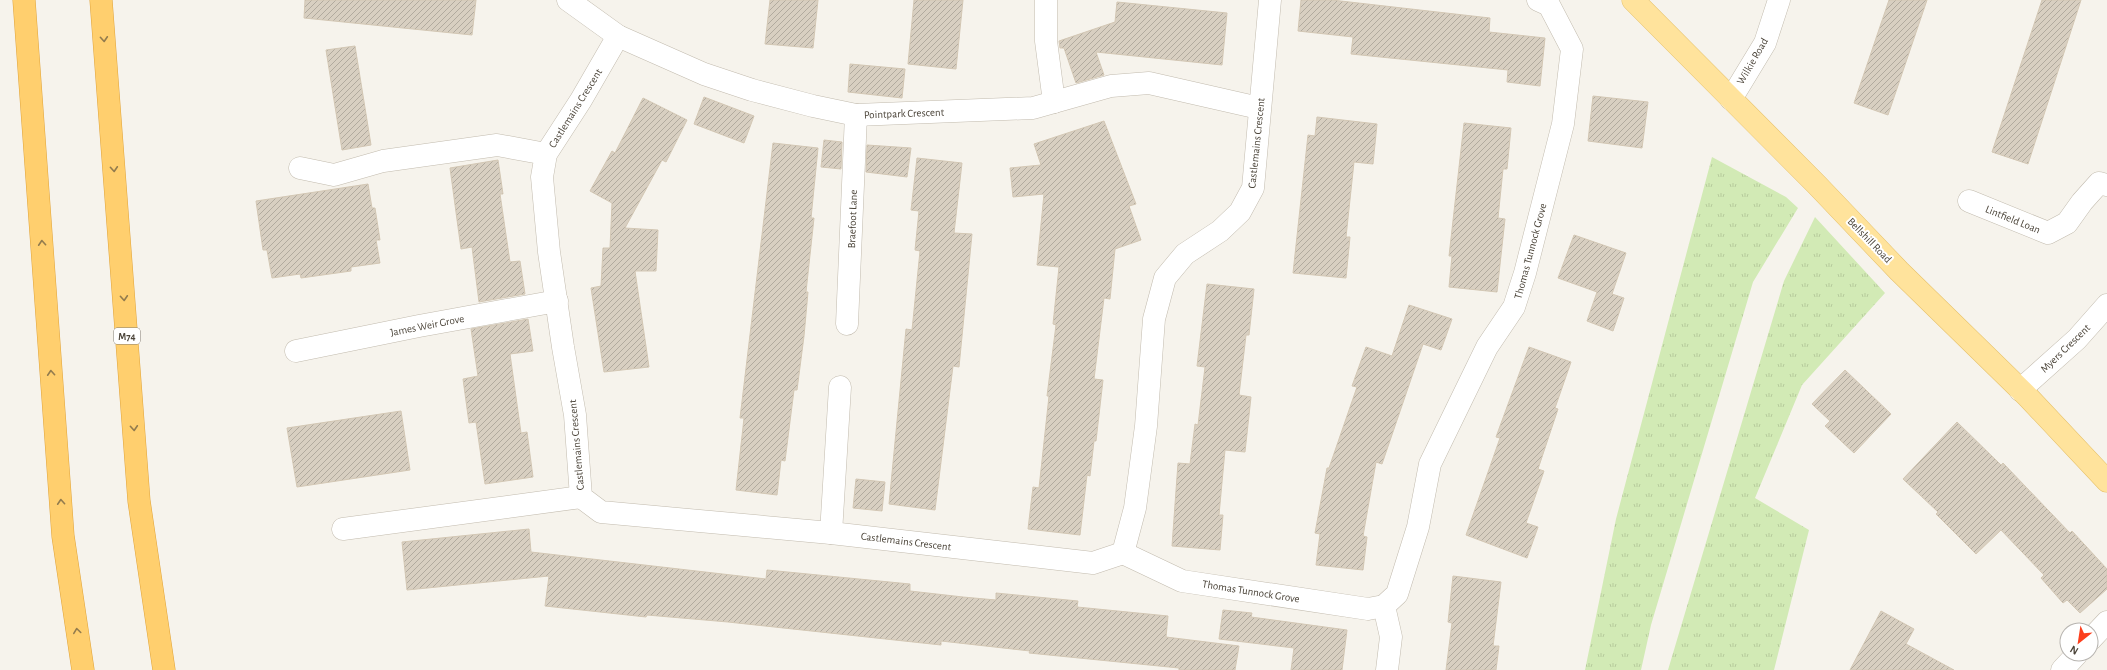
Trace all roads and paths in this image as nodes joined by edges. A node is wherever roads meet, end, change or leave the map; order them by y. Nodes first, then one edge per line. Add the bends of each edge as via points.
1 (24, 0) edge
2 (101, 0) edge
3 (568, 0) edge
4 (1046, 0) edge
5 (1270, 0) edge
6 (1538, 0) edge
7 (1633, 0) edge
8 (1779, 0) edge
9 (618, 36) junction
10 (1731, 99) junction
11 (1054, 102) junction
12 (1259, 108) junction
13 (856, 115) junction
14 (546, 154) junction
15 (300, 168) dead end
16 (2107, 185) edge
17 (1969, 201) dead end
18 (558, 301) junction
19 (2107, 305) edge
20 (847, 324) dead end
21 (296, 351) dead end
22 (840, 387) dead end
23 (2020, 390) junction
24 (2107, 481) edge
25 (581, 497) junction
26 (342, 528) dead end
27 (831, 533) junction
28 (1123, 553) junction
29 (1384, 606) junction
30 (2107, 622) edge
31 (2099, 630) edge
32 (2070, 662) edge
33 (83, 670) edge
34 (164, 670) edge
35 (1387, 670) edge
36 (2062, 670) edge

33 -> 1 highway via 64,536
2 -> 34 highway, M74 via 139,501
3 - 9 street, Pointpark Crescent
4 - 11 street via 1046,41
5 - 12 street, Castlemains Crescent
6 - 29 street, Thomas Tunnock Grove via 1549,5 1572,49 1563,124 1514,307 1486,347 1430,464 1418,527 1397,594
7 - 10 main road, Bellshill Road
8 - 10 street, Wilkie Road via 1765,44
9 - 13 street, Pointpark Crescent via 704,74 752,90
9 - 14 street, Castlemains Crescent
10 - 23 main road, Bellshill Road
11 - 12 street, Pointpark Crescent via 1111,86 1149,84
11 - 13 street, Pointpark Crescent via 1033,108
12 - 28 street, Castlemains Crescent via 1253,188 1240,212 1220,231 1185,254 1165,278 1154,319 1146,426 1135,508
13 - 20 street, Braefoot Lane
14 - 15 street via 497,145 383,161 334,175
14 - 18 street, Castlemains Crescent via 542,177 549,252
16 - 17 street, Lintfield Loan via 2099,183 2067,223 2048,233
18 - 21 street, James Weir Grove
18 - 25 street, Castlemains Crescent via 575,415
19 - 23 street, Myers Crescent via 2077,339
22 - 27 street
23 - 24 main road, Bellshill Road
25 - 26 street
25 - 27 street, Castlemains Crescent via 601,512
27 - 28 street, Castlemains Crescent via 1093,563
28 - 29 street, Thomas Tunnock Grove via 1182,581 1368,609
29 - 35 street via 1391,637
30 - 31 street
32 - 36 street

